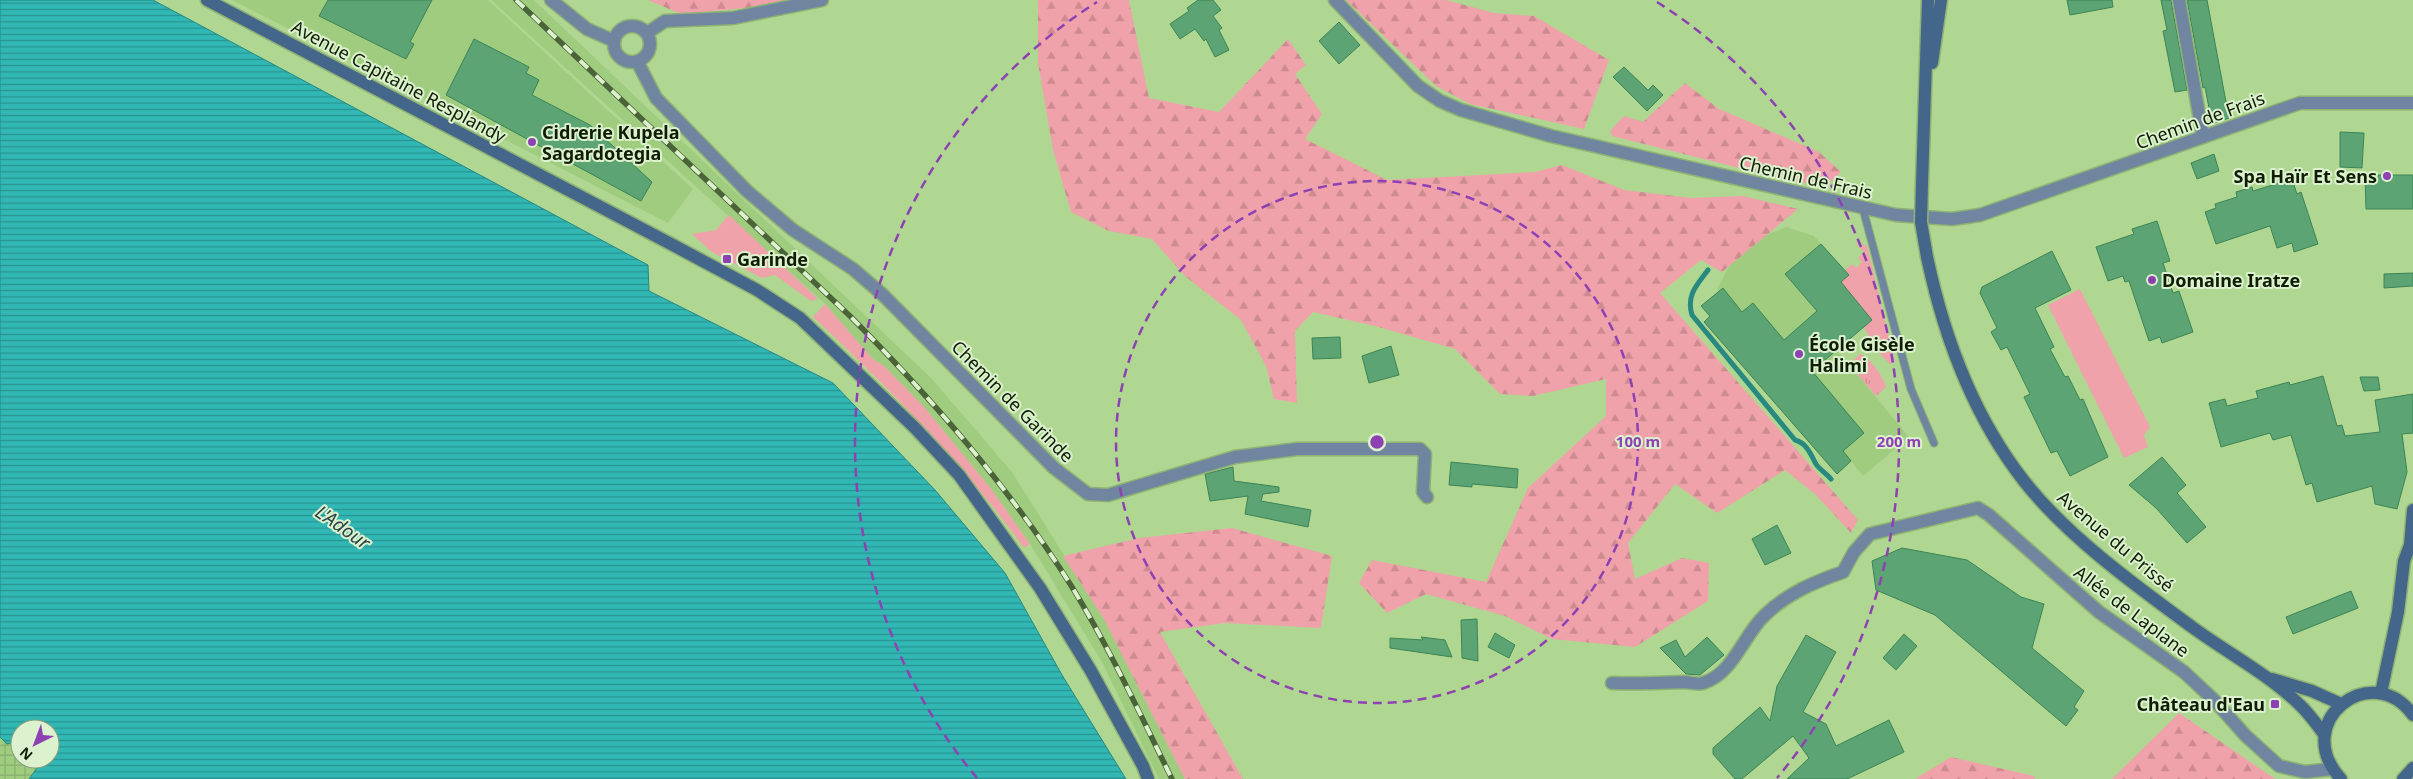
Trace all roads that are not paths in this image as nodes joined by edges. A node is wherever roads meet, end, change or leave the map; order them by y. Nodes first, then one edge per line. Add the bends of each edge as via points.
1 (207, 0) edge
2 (551, 0) edge
3 (822, 0) edge
4 (1335, 0) edge
5 (1928, 0) edge
6 (1941, 0) edge
7 (2179, 0) edge
8 (646, 32) junction
9 (614, 41) junction
10 (637, 61) junction
11 (2413, 103) edge
12 (1925, 108) junction
13 (2203, 137) junction
14 (1863, 208) junction
15 (1934, 443) dead end
16 (1426, 497) dead end
17 (2413, 510) edge
18 (2268, 678) junction
19 (1612, 683) dead end
20 (2381, 693) junction
21 (2341, 704) junction
22 (2413, 715) edge
23 (2324, 734) junction
24 (2413, 768) edge
25 (2332, 769) junction
26 (1148, 779) edge
27 (2341, 779) edge
28 (2404, 779) edge

1 - 26 main road, Avenue Capitaine Resplandy via 689,253 800,318 915,428 969,489 1040,588 1091,671
2 - 9 street via 587,29
3 - 8 street via 733,18 664,21
4 - 14 street, Chemin de Frais via 1418,86 1440,101 1462,110 1551,136
5 - 12 main road, Avenue du Prissé
6 - 12 main road, Avenue du Prissé
7 - 13 street
8 - 9 street via 628,26
8 - 10 street via 650,46 643,58
9 - 10 street via 618,54 630,62
10 - 16 street, Chemin de Garinde via 656,98 747,190 793,230 868,282 1054,468 1088,494 1108,495 1235,457 1297,449 1420,449 1425,454 1423,492
11 - 13 street, Chemin de Frais via 2300,103
12 - 18 main road, Avenue du Prissé, bridge via 1921,222 1927,257 1937,302 1967,387 1984,420 2024,482 2094,551 2192,627
13 - 14 street, Chemin de Frais via 1980,215 1952,219 1896,215
14 - 15 lane via 1911,389
17 - 20 main road via 2410,545 2404,561 2398,612
18 - 21 main road, Avenue du Prissé via 2312,691
18 - 23 main road, Avenue du Prissé via 2303,708
19 - 25 street, Allée de Laplane via 1702,684 1716,676 1735,656 1762,617 1792,594 1843,572 1854,552 1870,534 1978,508 2099,612 2184,672 2279,766 2305,772
20 - 21 main road via 2360,694
20 - 22 main road via 2395,698
21 - 23 main road via 2327,722
23 - 25 main road via 2326,758
24 - 28 main road
25 - 27 main road

